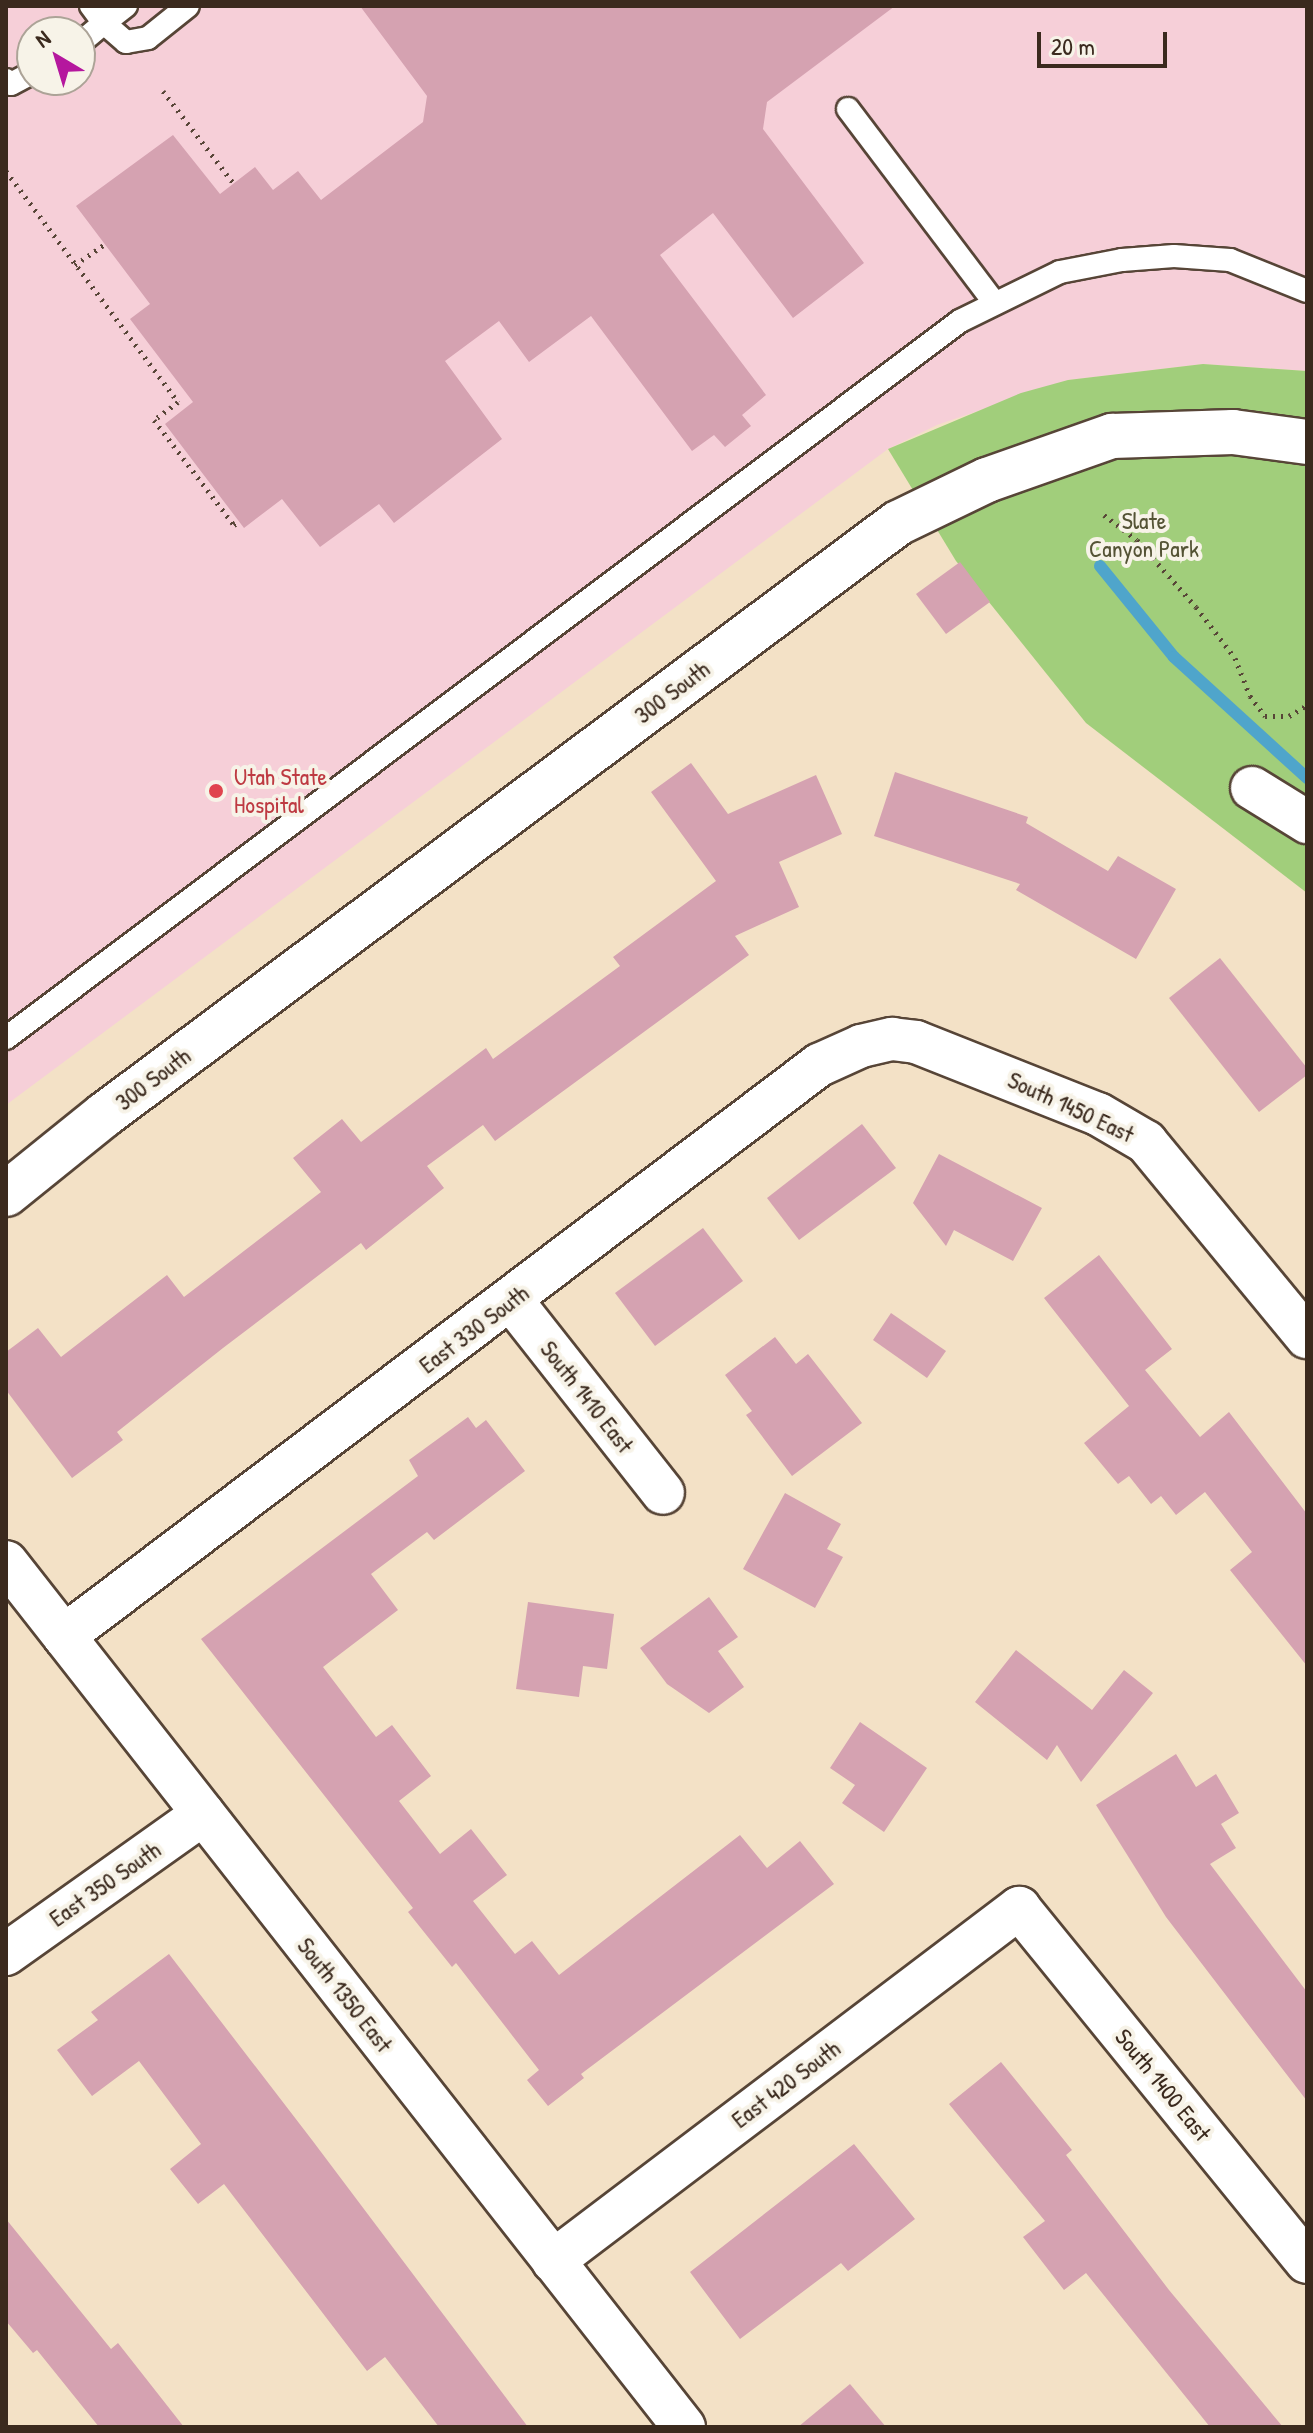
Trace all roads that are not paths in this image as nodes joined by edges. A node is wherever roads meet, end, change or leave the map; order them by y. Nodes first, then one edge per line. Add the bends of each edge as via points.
1 (126, 6) edge
2 (188, 6) edge
3 (98, 14) edge
4 (848, 109) dead end
5 (1307, 291) edge
6 (994, 302) junction
7 (1307, 442) edge
8 (1252, 788) dead end
9 (1307, 822) edge
10 (6, 1038) edge
11 (892, 1039) joint
12 (104, 1115) junction
13 (6, 1173) edge
14 (6, 1194) edge
15 (512, 1301) junction
16 (1307, 1337) edge
17 (663, 1493) dead end
18 (6, 1562) edge
19 (64, 1636) junction
20 (203, 1814) junction
21 (1019, 1908) joint
22 (6, 1954) edge
23 (553, 2261) junction
24 (1307, 2262) edge
25 (684, 2427) edge

1 - 3 lane
2 - 3 lane via 148,38 126,42
4 - 6 lane
5 - 6 lane via 1230,260 1174,256 1060,272
6 - 10 lane via 960,321
7 - 12 street, 300 South via 1233,432 1112,436 987,480 898,523
8 - 9 street
11 - 15 street, East 330 South via 819,1065
11 - 16 street, South 1450 East via 916,1042 1098,1114 1146,1142
12 - 13 street, 300 South
12 - 14 street, 300 South
15 - 17 street, South 1410 East
15 - 19 street, East 330 South
18 - 19 street, South 1350 East
19 - 20 street, South 1350 East
20 - 22 street, East 350 South
20 - 23 street, South 1350 East
21 - 23 street, East 420 South
21 - 24 street, South 1400 East
23 - 25 street, South 1350 East

